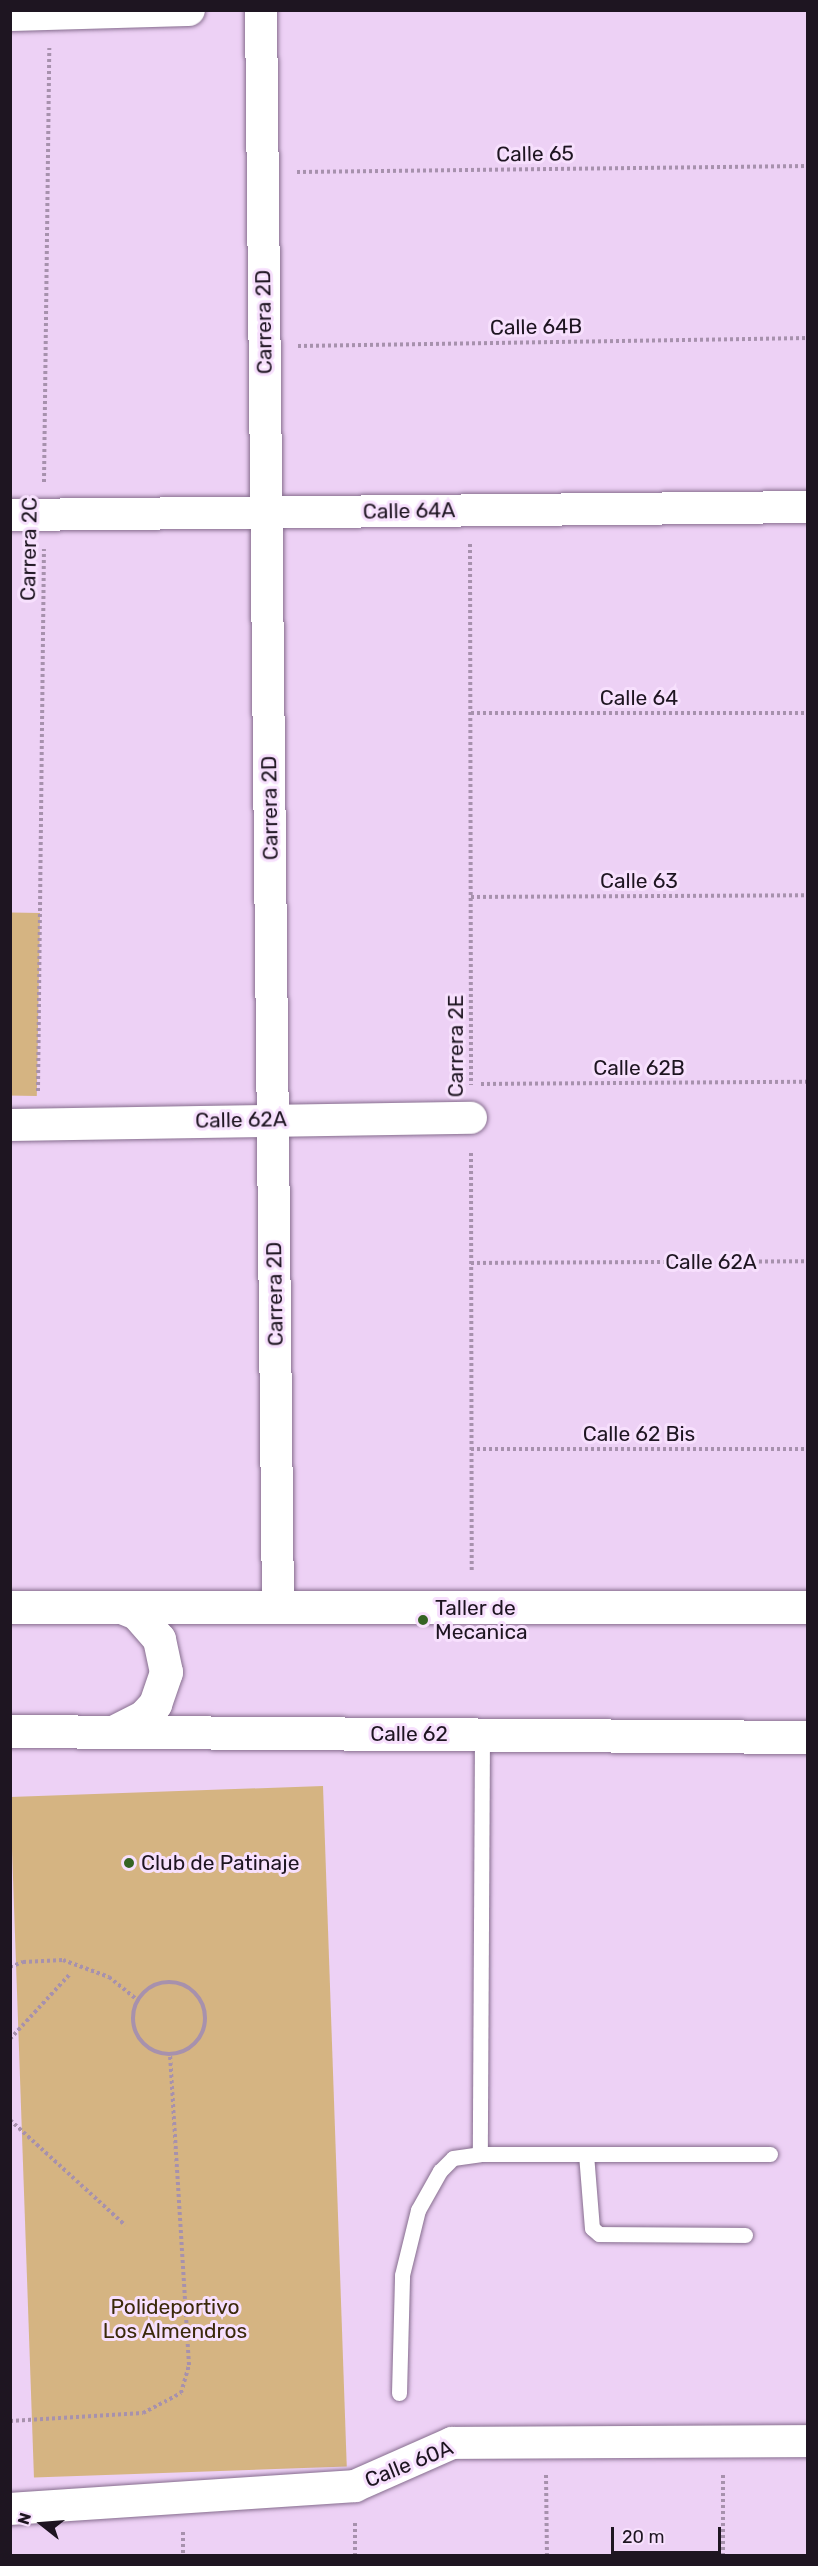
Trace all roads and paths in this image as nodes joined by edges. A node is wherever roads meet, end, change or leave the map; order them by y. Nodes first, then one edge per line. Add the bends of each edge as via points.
1 (189, 10) edge
2 (261, 10) edge
3 (49, 14) junction
4 (10, 15) edge
5 (807, 166) edge
6 (263, 173) junction
7 (807, 338) edge
8 (264, 346) junction
9 (807, 507) edge
10 (470, 510) junction
11 (266, 512) junction
12 (44, 514) junction
13 (10, 515) edge
14 (471, 713) junction
15 (807, 713) edge
16 (807, 895) edge
17 (471, 897) junction
18 (807, 1082) edge
19 (471, 1084) junction
20 (471, 1118) junction
21 (273, 1119) junction
22 (24, 1125) edge
23 (807, 1262) edge
24 (471, 1263) junction
25 (471, 1449) junction
26 (807, 1449) edge
27 (472, 1581) dead end
28 (278, 1605) junction
29 (10, 1607) edge
30 (121, 1607) junction
31 (807, 1607) edge
32 (10, 1731) edge
33 (113, 1731) junction
34 (482, 1734) junction
35 (807, 1737) edge
36 (10, 1967) edge
37 (71, 1973) dead end
38 (137, 2000) junction
39 (10, 2039) edge
40 (170, 2055) junction
41 (10, 2120) edge
42 (480, 2154) junction
43 (586, 2154) junction
44 (770, 2154) dead end
45 (125, 2225) dead end
46 (745, 2235) dead end
47 (399, 2393) dead end
48 (10, 2421) edge
49 (723, 2441) junction
50 (807, 2441) edge
51 (546, 2442) junction
52 (10, 2509) edge
53 (547, 2556) edge
54 (723, 2556) edge

1 - 3 street
2 - 6 street, Carrera 2D
3 - 4 street
3 - 12 path, Carrera 2C
5 - 6 path, Calle 65
6 - 8 street, Carrera 2D
7 - 8 path, Calle 64B
8 - 11 street, Carrera 2D
9 - 10 street, Calle 64A
10 - 11 street, Calle 64A
10 - 14 path, Carrera 2E
11 - 12 street, Calle 64A
11 - 21 street, Carrera 2D
12 - 13 street, Calle 64A
12 - 22 path, Carrera 2C
14 - 15 path, Calle 64
14 - 17 path, Carrera 2E
16 - 17 path, Calle 63
17 - 19 path, Carrera 2E
18 - 19 path, Calle 62B
19 - 20 path, Carrera 2E
20 - 21 street, Calle 62A
20 - 24 path, Carrera 2E
21 - 22 street, Calle 62A
21 - 28 street, Carrera 2D
23 - 24 path, Calle 62A
24 - 25 path, Carrera 2E
25 - 26 path, Calle 62 Bis
25 - 27 path, Carrera 2E
28 - 30 street
28 - 31 street
29 - 30 street
30 - 33 street via 136,1613 159,1639 166,1672 163,1689 149,1710
32 - 33 street, Calle 62
33 - 34 street, Calle 62
34 - 35 street, Calle 62
34 - 42 lane
36 - 38 path via 43,1959 63,1960 109,1977
37 - 39 path
38 - 40 path via 133,2025 146,2047
38 - 40 path via 148,1988 164,1982 181,1983 195,1993 204,2007 205,2024 199,2039 186,2051
40 - 48 path via 189,2365 181,2393 143,2413
41 - 45 path
42 - 43 lane
42 - 47 lane via 453,2158 440,2171 418,2210 402,2275
43 - 44 lane
43 - 46 lane via 592,2228 599,2234
49 - 50 street, Calle 60A
49 - 51 street, Calle 60A
49 - 54 path
51 - 52 street, Calle 60A via 452,2443 355,2486
51 - 53 path

